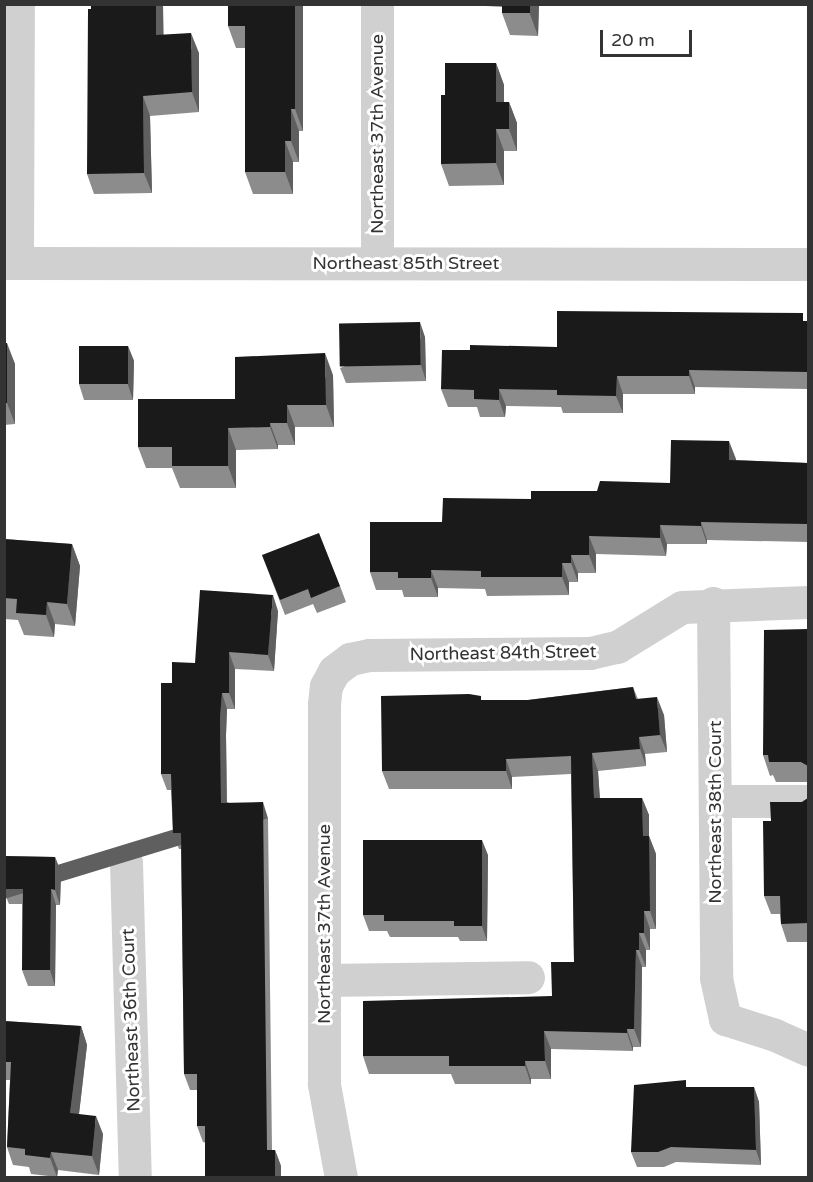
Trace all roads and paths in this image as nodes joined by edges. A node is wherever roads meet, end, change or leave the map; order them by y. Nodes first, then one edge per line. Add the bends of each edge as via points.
1 (18, 4) edge
2 (377, 4) edge
3 (11, 263) edge
4 (377, 263) junction
5 (808, 264) edge
6 (808, 602) edge
7 (713, 603) junction
8 (334, 671) joint
9 (715, 801) junction
10 (808, 801) edge
11 (126, 862) dead end
12 (528, 976) dead end
13 (324, 980) junction
14 (808, 1050) edge
15 (135, 1178) edge
16 (341, 1178) edge

1 - 3 street
2 - 4 street, Northeast 37th Avenue
3 - 4 street, Northeast 85th Street
4 - 5 street, Northeast 85th Street
6 - 7 street, Northeast 84th Street
7 - 8 street, Northeast 84th Street via 682,607 604,651 369,655 350,659
7 - 9 street, Northeast 38th Court
8 - 13 street, Northeast 37th Avenue via 326,686 324,704
9 - 10 street
9 - 14 street, Northeast 38th Court via 716,978 725,1019
11 - 15 street, Northeast 36th Court
12 - 13 street
13 - 16 street, Northeast 37th Avenue via 324,1097

